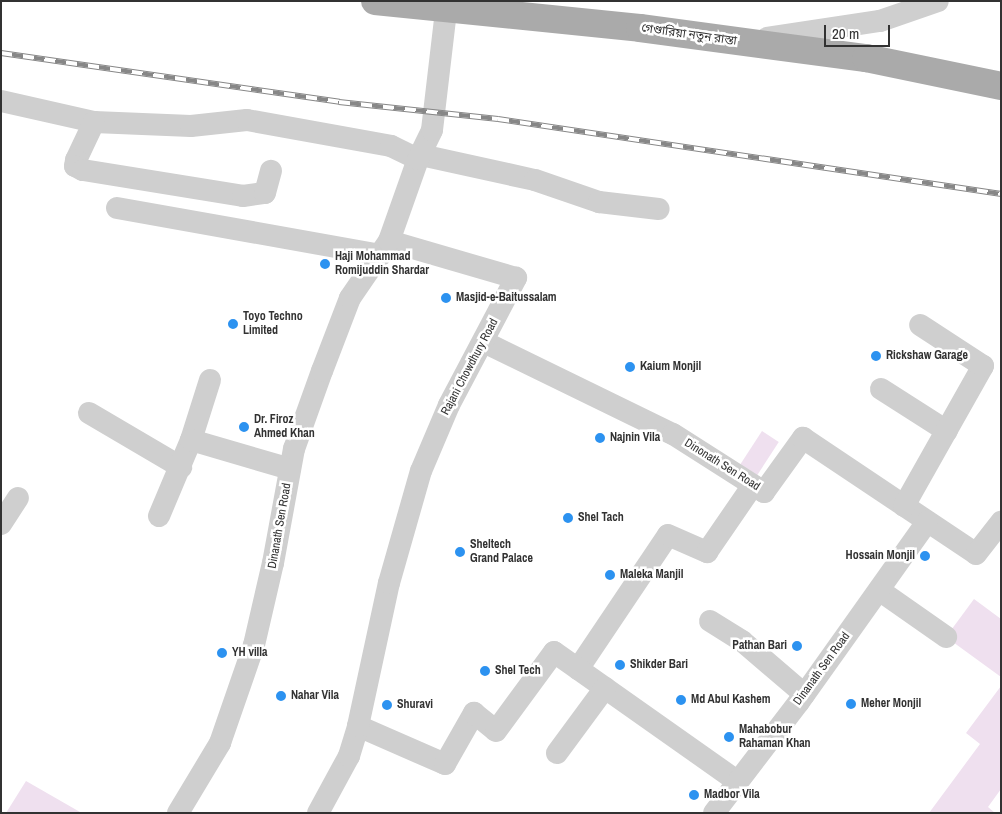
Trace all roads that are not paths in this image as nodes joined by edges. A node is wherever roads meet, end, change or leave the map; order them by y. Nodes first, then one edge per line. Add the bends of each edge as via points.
1 (375, 1) edge
2 (938, 1) edge
3 (446, 10) junction
4 (741, 42) junction
5 (1001, 86) edge
6 (1, 101) edge
7 (94, 122) junction
8 (419, 157) junction
9 (272, 171) dead end
10 (117, 208) dead end
11 (659, 210) dead end
12 (385, 248) junction
13 (920, 325) dead end
14 (484, 342) junction
15 (210, 380) dead end
16 (881, 389) dead end
17 (89, 413) dead end
18 (947, 431) junction
19 (191, 440) junction
20 (181, 467) junction
21 (290, 469) junction
22 (753, 485) junction
23 (18, 498) dead end
24 (904, 506) junction
25 (160, 516) dead end
26 (927, 522) junction
27 (1001, 522) edge
28 (1, 524) edge
29 (879, 590) junction
30 (710, 621) dead end
31 (946, 637) dead end
32 (578, 669) junction
33 (604, 688) junction
34 (804, 694) junction
35 (358, 726) junction
36 (557, 752) dead end
37 (738, 782) junction
38 (178, 813) edge
39 (318, 813) edge
40 (714, 813) edge

1 - 3 main road, গেণ্ডারিয়া নতুন রাস্তা
2 - 4 street via 880,21 833,31
3 - 4 main road, গেণ্ডারিয়া নতুন রাস্তা via 640,28
3 - 8 street via 432,130
4 - 5 main road, গেণ্ডারিয়া নতুন রাস্তা via 866,58
6 - 7 street
7 - 8 street via 191,126 247,120 391,146
7 - 9 street via 76,160 75,166 83,170 243,196 265,193
8 - 11 street via 535,180 599,202
8 - 12 street
10 - 12 street
12 - 14 street, Rajani Chowdhury Road via 516,278
12 - 21 street, Dinanath Sen Road via 350,298 294,449
13 - 18 street via 983,366
14 - 22 street, Dinonath Sen Road via 673,434
14 - 35 street, Rajani Chowdhury Road via 449,405 421,471 389,583
15 - 19 street
16 - 18 street
17 - 20 street
18 - 24 street
19 - 20 street
19 - 21 street
20 - 25 street
21 - 38 street, Dinanath Sen Road via 274,563 254,645 220,744
22 - 24 street, Dinonath Sen Road via 764,492 803,438
22 - 32 street via 707,552 668,535
23 - 28 street
24 - 26 street, Dinonath Sen Road
26 - 27 street, Dinonath Sen Road via 976,554
26 - 29 street, Dinanath Sen Road
29 - 31 street
29 - 34 street, Dinanath Sen Road
30 - 34 street via 742,641
32 - 33 street
32 - 35 street via 554,652 496,731 474,713 445,764
33 - 36 street
33 - 37 street
34 - 37 street, Dinanath Sen Road
35 - 39 street, Rajani Chowdhury Road via 349,756
37 - 40 street, Dinanath Sen Road

